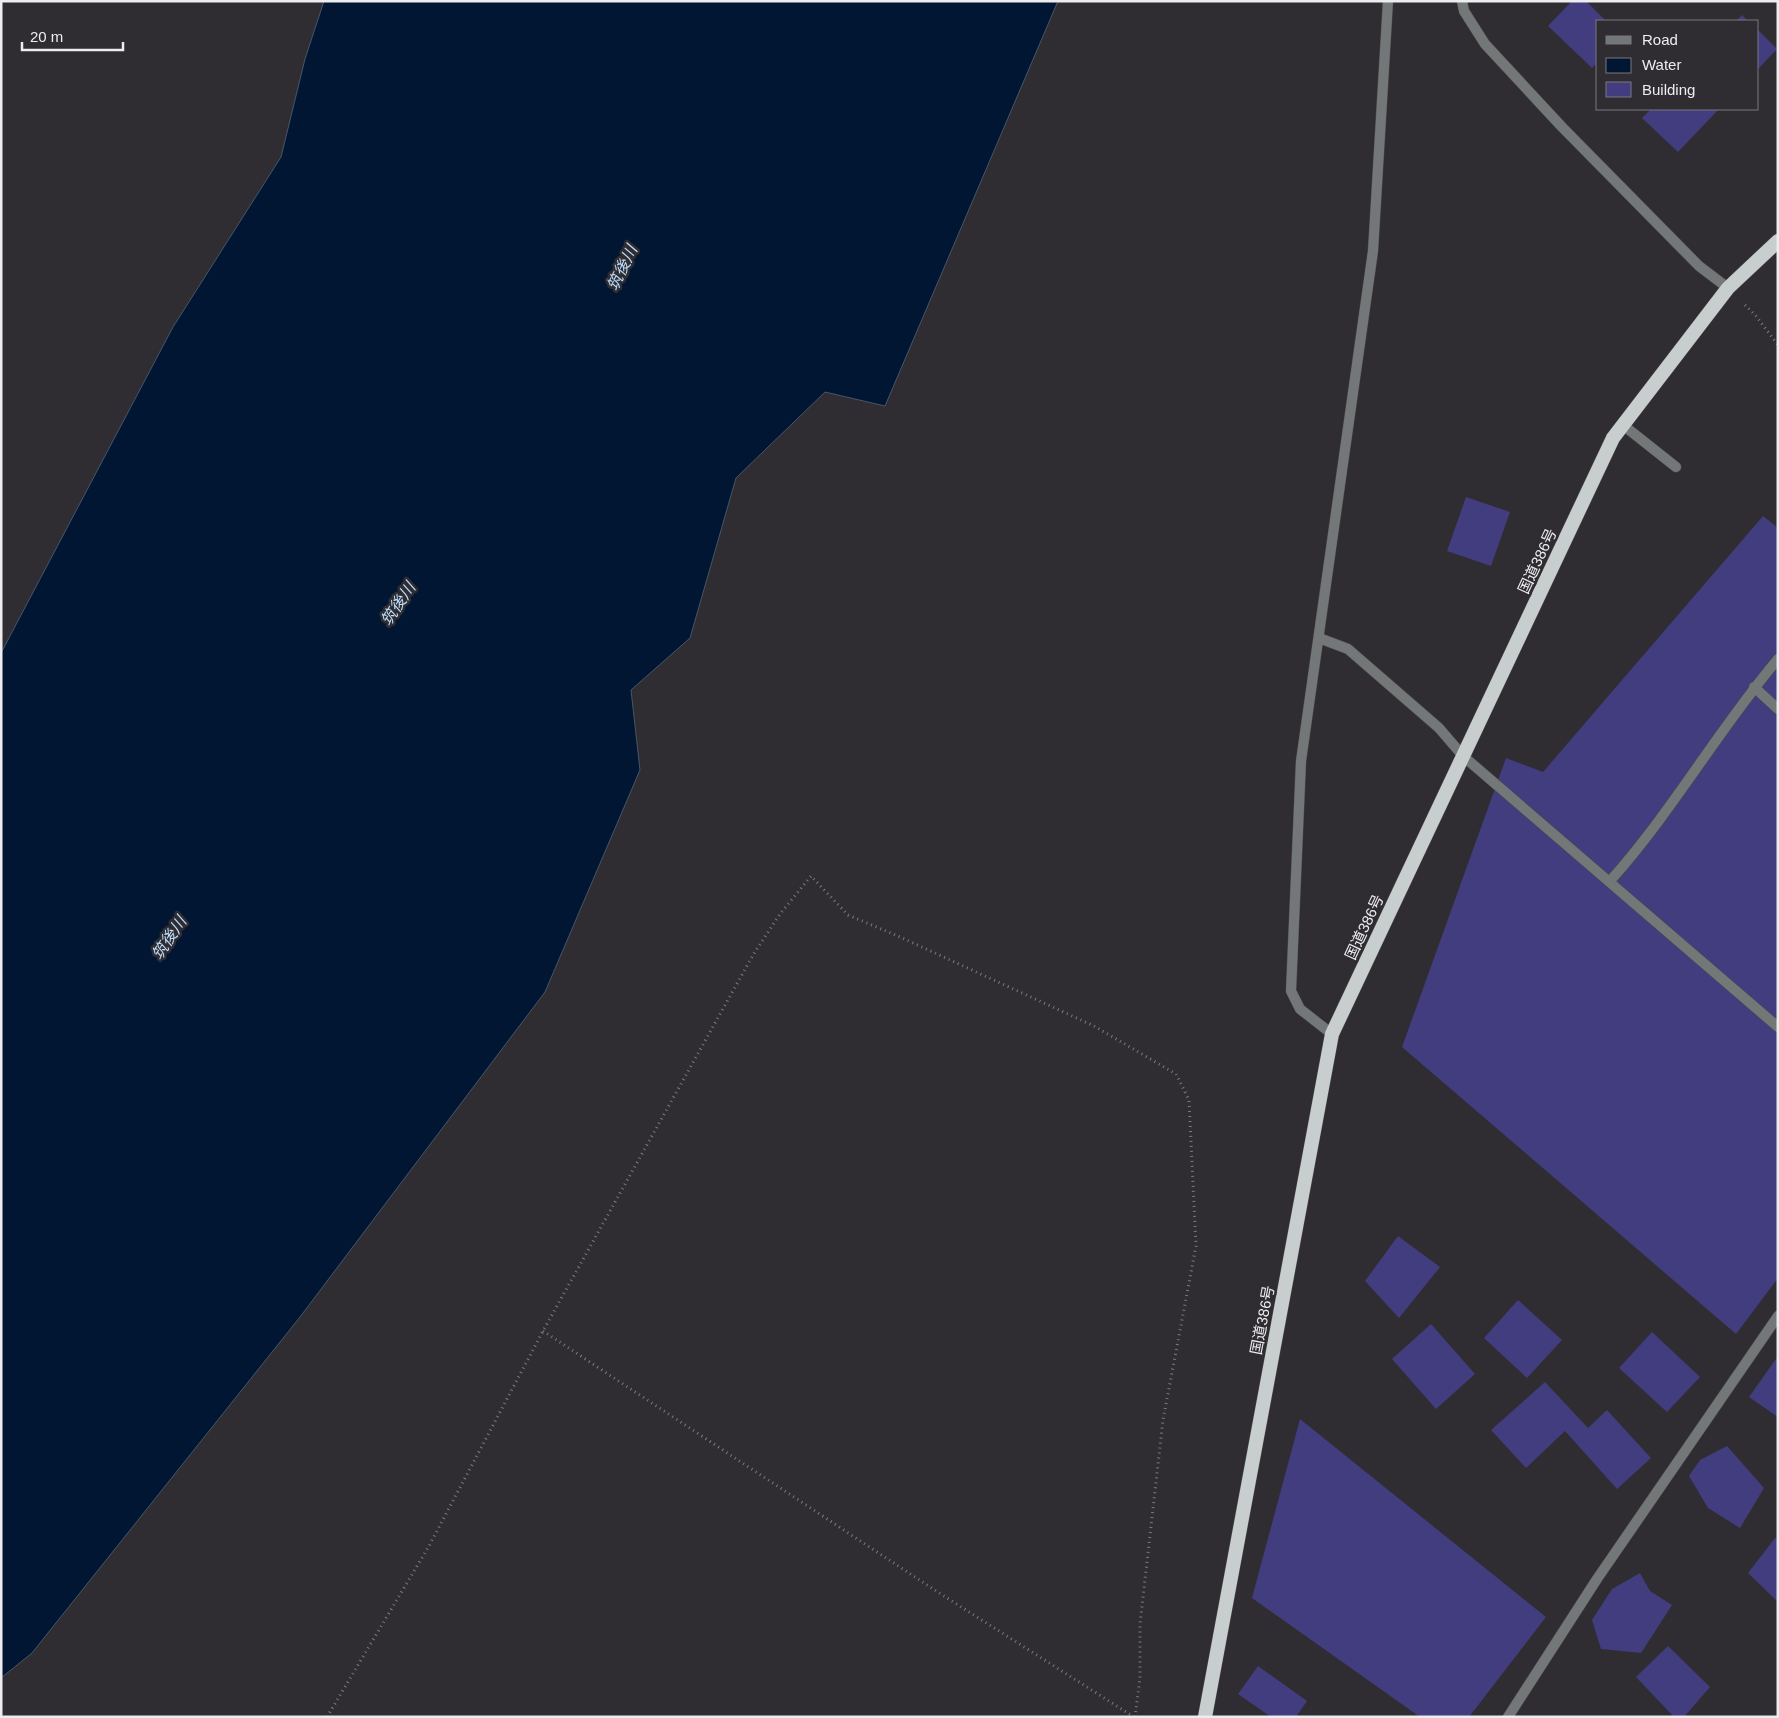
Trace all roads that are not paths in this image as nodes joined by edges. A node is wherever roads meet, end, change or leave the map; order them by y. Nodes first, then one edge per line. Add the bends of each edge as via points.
1 (1388, 1) edge
2 (1462, 1) edge
3 (1778, 241) edge
4 (1728, 288) junction
5 (1623, 425) junction
6 (1676, 467) dead end
7 (1319, 638) junction
8 (1778, 659) edge
9 (1754, 687) junction
10 (1778, 709) edge
11 (1463, 756) junction
12 (1610, 881) junction
13 (1778, 1027) edge
14 (1332, 1034) junction
15 (1778, 1316) edge
16 (1205, 1717) edge
17 (1508, 1717) edge

1 - 7 street via 1374,251
2 - 4 street via 1464,11 1484,44 1699,266
3 - 4 highway, 国道386号
4 - 5 highway, 国道386号
5 - 6 street
5 - 11 highway, 国道386号 via 1613,438
7 - 11 street via 1348,649 1439,728
7 - 14 street via 1301,761 1291,991 1300,1009
8 - 9 street
9 - 10 street
9 - 12 street via 1636,852
11 - 12 street
11 - 14 highway, 国道386号
12 - 13 street
14 - 16 highway, 国道386号
15 - 17 street via 1597,1579

